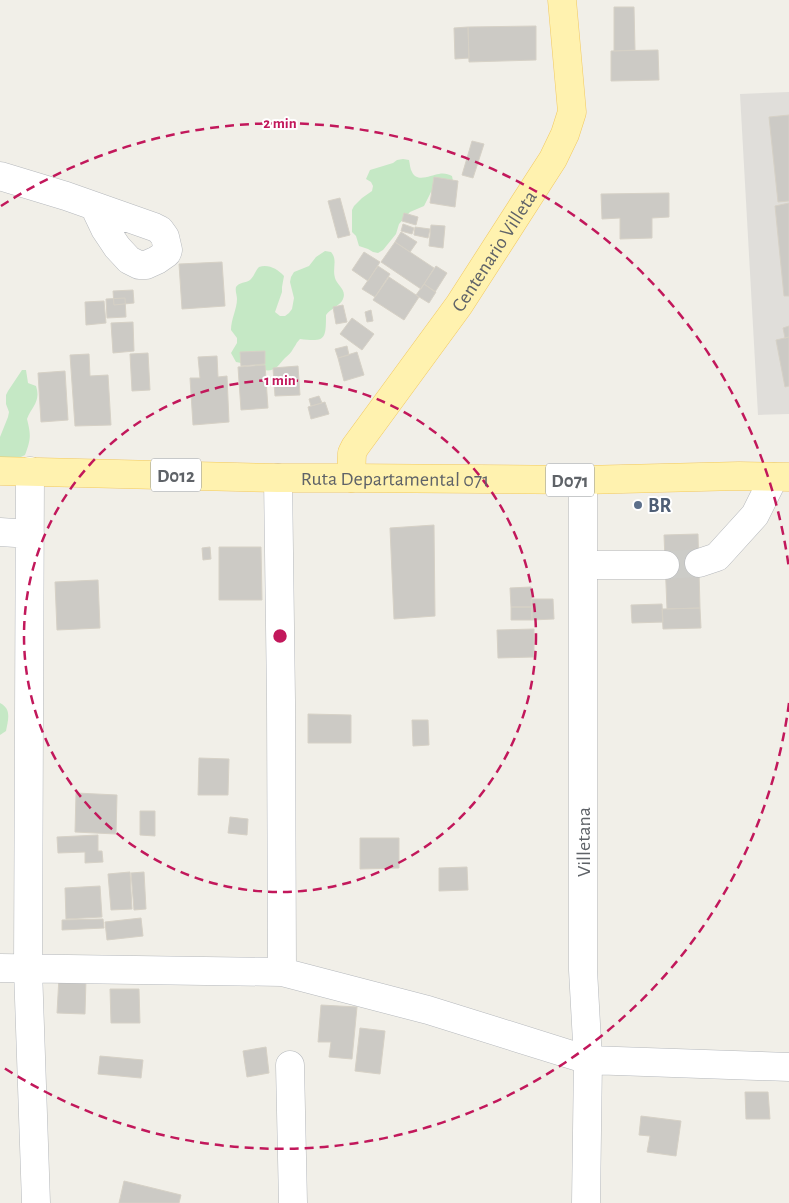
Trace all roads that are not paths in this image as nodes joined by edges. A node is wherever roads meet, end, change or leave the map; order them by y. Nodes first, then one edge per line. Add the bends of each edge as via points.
1 (562, 0) edge
2 (0, 176) edge
3 (94, 206) dead end
4 (0, 471) edge
5 (30, 471) junction
6 (781, 477) edge
7 (278, 478) junction
8 (351, 478) junction
9 (584, 480) junction
10 (0, 532) edge
11 (30, 534) junction
12 (699, 563) tunnel mouth
13 (583, 565) junction
14 (665, 566) tunnel mouth
15 (0, 968) edge
16 (28, 968) junction
17 (282, 972) junction
18 (588, 1060) junction
19 (290, 1064) dead end
20 (789, 1067) edge
21 (36, 1203) edge
22 (293, 1203) edge
23 (586, 1203) edge

1 - 8 main road, Centenario Villeta via 572,112 565,134 553,159 459,305 355,447
2 - 3 street
4 - 5 main road, Ruta Departamental 071 / D012
5 - 7 main road, Ruta Departamental 071 / D012
5 - 11 street
6 - 9 main road, Ruta Departamental 071 / D071
6 - 12 street via 755,515 716,557
7 - 8 main road, Ruta Departamental 071 / D012
7 - 17 street
8 - 9 main road, Ruta Departamental 071 / D071
9 - 13 street, Villetana
10 - 11 street
11 - 16 street
13 - 14 street
13 - 18 street, Villetana via 583,970
15 - 16 street
16 - 17 street
16 - 21 street
17 - 18 street via 428,1010
18 - 20 street
18 - 23 street, Villetana
19 - 22 street

